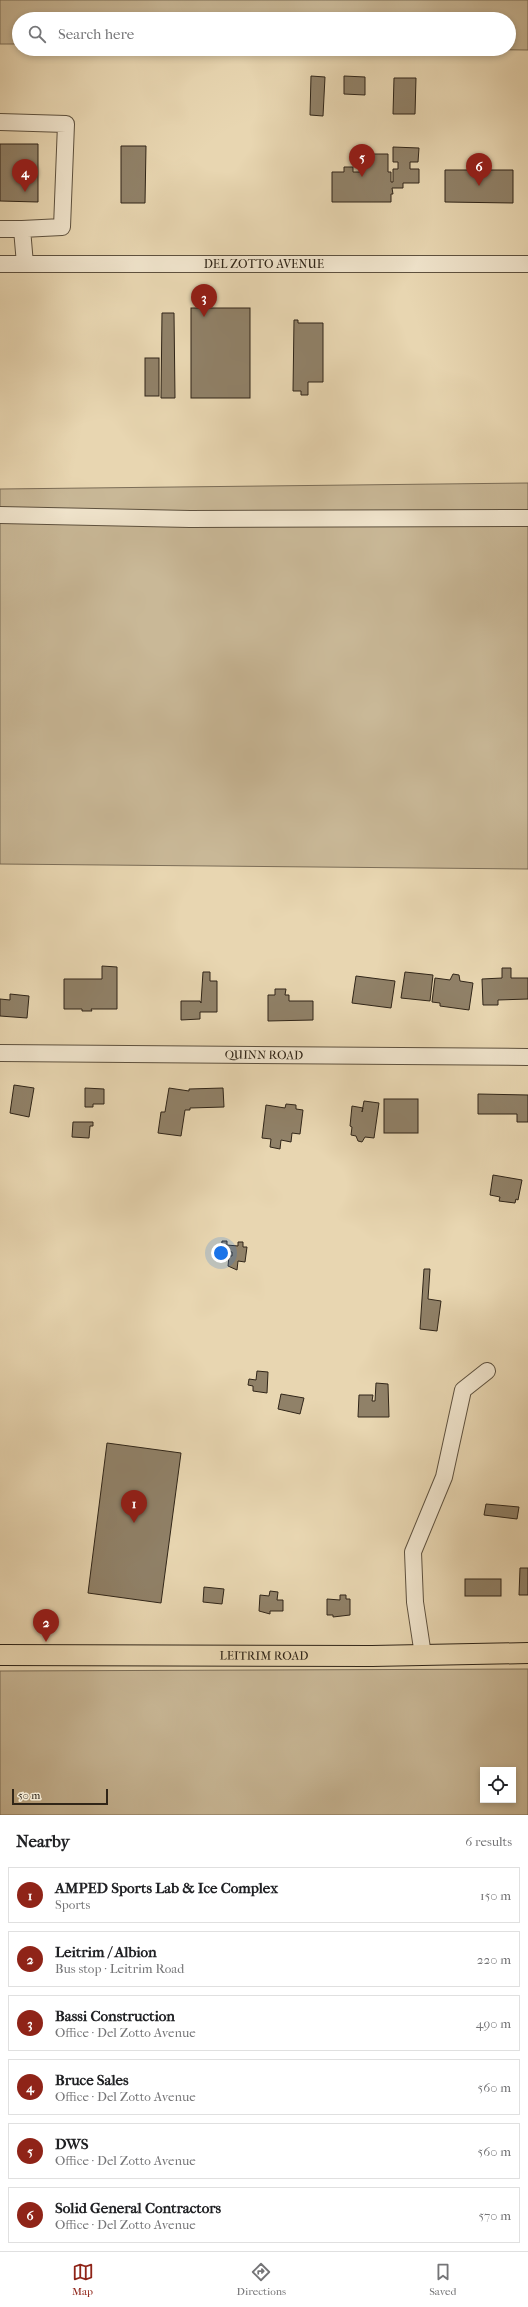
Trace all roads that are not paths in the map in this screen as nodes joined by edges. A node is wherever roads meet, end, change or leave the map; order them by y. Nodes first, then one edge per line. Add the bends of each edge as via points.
1 (0, 122) edge
2 (0, 229) edge
3 (22, 229) junction
4 (0, 264) edge
5 (25, 264) junction
6 (528, 264) edge
7 (0, 515) edge
8 (528, 518) edge
9 (0, 1053) edge
10 (528, 1057) edge
11 (487, 1371) dead end
12 (528, 1653) edge
13 (0, 1655) edge
14 (423, 1655) junction

1 - 3 street via 66,124 62,227
2 - 3 street
3 - 5 street
4 - 5 street, DEL ZOTTO AVENUE
5 - 6 street, DEL ZOTTO AVENUE
7 - 8 street via 190,519
9 - 10 street, QUINN ROAD
11 - 14 street via 463,1390 444,1477 413,1552 415,1602
12 - 14 main road, LEITRIM ROAD
13 - 14 main road, LEITRIM ROAD

